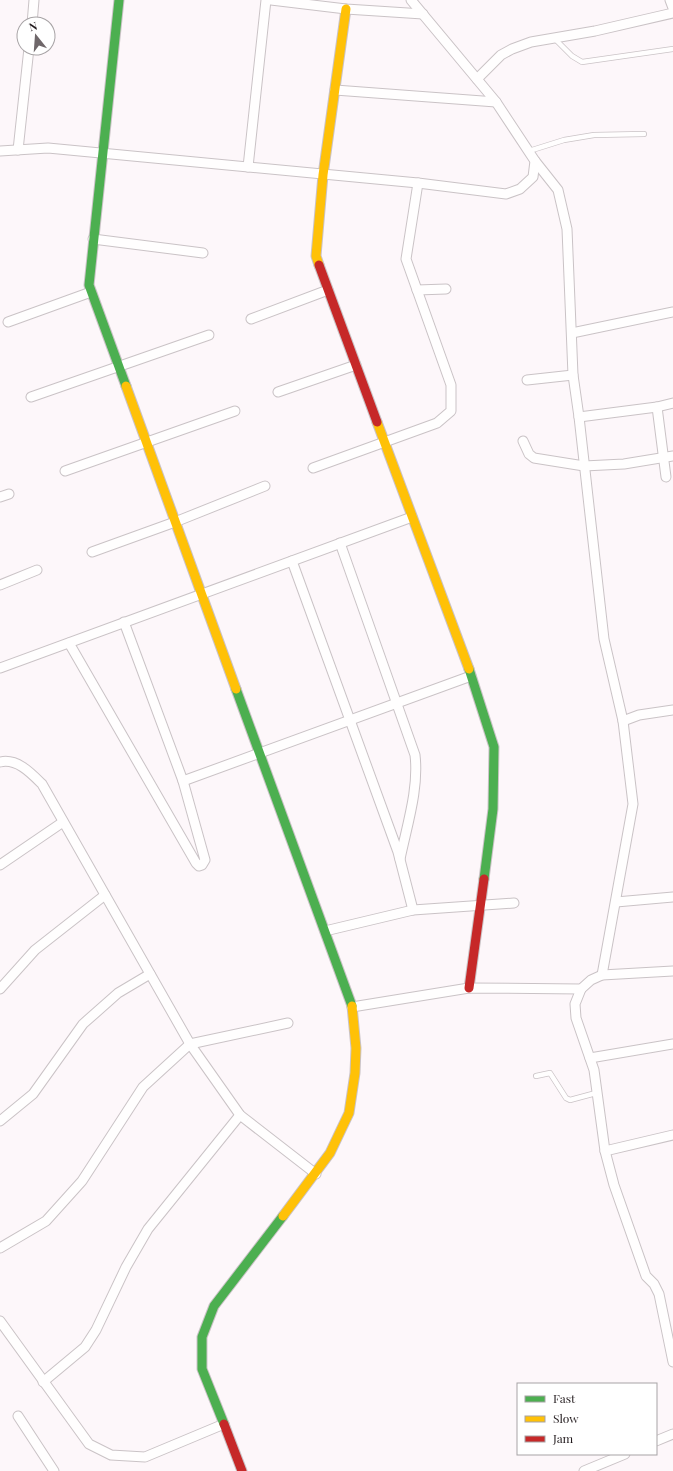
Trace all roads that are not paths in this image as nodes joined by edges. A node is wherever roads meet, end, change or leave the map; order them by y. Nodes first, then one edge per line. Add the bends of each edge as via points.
1 (34, 0) edge
2 (119, 0) edge
3 (266, 0) edge
4 (271, 0) edge
5 (411, 0) edge
6 (670, 0) edge
7 (673, 8) edge
8 (346, 9) junction
9 (673, 12) edge
10 (423, 14) junction
11 (33, 16) edge
12 (554, 38) junction
13 (673, 49) edge
14 (28, 56) edge
15 (477, 79) junction
16 (335, 90) junction
17 (496, 102) junction
18 (644, 134) dead end
19 (18, 150) junction
20 (0, 151) edge
21 (529, 151) junction
22 (102, 154) junction
23 (535, 161) junction
24 (248, 167) junction
25 (323, 175) junction
26 (418, 183) junction
27 (93, 240) junction
28 (203, 253) dead end
29 (446, 289) dead end
30 (328, 290) junction
31 (417, 290) junction
32 (91, 292) junction
33 (673, 312) edge
34 (251, 319) dead end
35 (8, 322) dead end
36 (572, 333) junction
37 (209, 335) dead end
38 (356, 364) junction
39 (119, 367) junction
40 (573, 375) junction
41 (527, 380) dead end
42 (278, 392) dead end
43 (31, 397) dead end
44 (673, 403) edge
45 (657, 407) junction
46 (235, 411) dead end
47 (579, 417) junction
48 (523, 441) dead end
49 (146, 442) junction
50 (384, 442) junction
51 (673, 456) edge
52 (663, 458) junction
53 (584, 466) junction
54 (313, 468) dead end
55 (65, 471) dead end
56 (666, 477) dead end
57 (265, 486) dead end
58 (412, 517) junction
59 (175, 522) junction
60 (340, 543) junction
61 (92, 552) dead end
62 (292, 561) junction
63 (37, 570) dead end
64 (0, 585) edge
65 (201, 594) junction
66 (124, 622) junction
67 (69, 643) junction
68 (0, 668) edge
69 (471, 676) junction
70 (398, 703) junction
71 (673, 710) edge
72 (350, 721) junction
73 (623, 721) junction
74 (260, 753) junction
75 (0, 762) edge
76 (182, 781) junction
77 (63, 822) junction
78 (400, 861) junction
79 (0, 865) edge
80 (105, 895) junction
81 (673, 896) edge
82 (616, 902) junction
83 (514, 903) dead end
84 (480, 905) junction
85 (413, 910) junction
86 (325, 931) junction
87 (673, 970) edge
88 (150, 974) junction
89 (602, 975) junction
90 (469, 988) junction
91 (0, 989) edge
92 (581, 989) junction
93 (352, 1007) junction
94 (288, 1023) dead end
95 (190, 1044) junction
96 (673, 1044) edge
97 (590, 1058) junction
98 (536, 1076) dead end
99 (596, 1093) junction
100 (240, 1115) junction
101 (0, 1121) edge
102 (673, 1135) edge
103 (605, 1151) junction
104 (316, 1174) junction
105 (0, 1248) edge
106 (0, 1321) edge
107 (673, 1362) edge
108 (43, 1382) junction
109 (18, 1416) dead end
110 (224, 1424) junction
111 (673, 1434) edge
112 (657, 1442) edge
113 (623, 1455) edge
114 (54, 1471) edge
115 (242, 1471) edge
116 (584, 1471) edge

1 - 11 street
2 - 22 street
3 - 24 street
4 - 8 street
5 - 10 street
6 - 7 street
8 - 10 street
8 - 16 street
9 - 12 street via 656,18
10 - 15 street
12 - 13 lane via 582,62 660,53
12 - 15 street via 512,49 501,55
14 - 19 street
15 - 17 street
16 - 17 street
16 - 25 street
17 - 21 street
18 - 21 lane via 594,135 564,140
19 - 20 street
19 - 22 street via 48,148
21 - 23 street
22 - 24 street
22 - 27 street
23 - 26 street via 533,177 520,189 506,194
23 - 36 street via 558,190 567,229
24 - 25 street
25 - 26 street
25 - 30 street via 316,256
26 - 31 street via 406,259
27 - 28 street
27 - 32 street via 88,285
29 - 31 street
30 - 34 street
30 - 38 street
31 - 50 street via 451,385 451,411 437,423
32 - 35 street
32 - 39 street
33 - 36 street
36 - 40 street
37 - 39 street
38 - 42 street
38 - 50 street
39 - 43 street
39 - 49 street
40 - 41 street
40 - 47 street
44 - 45 street
45 - 47 street
45 - 52 street
46 - 49 street
47 - 53 street
48 - 53 street via 529,454 534,458
49 - 55 street
49 - 59 street
50 - 54 street
50 - 58 street
51 - 52 street
52 - 53 street via 624,464
52 - 56 street
53 - 73 street via 604,639
57 - 59 street
58 - 60 street
58 - 69 street
59 - 61 street
59 - 65 street
60 - 62 street
60 - 70 street
62 - 65 street
62 - 72 street
63 - 64 street
65 - 66 street
65 - 74 street
66 - 67 street
66 - 76 street
67 - 68 street
67 - 76 street via 199,866 205,863 205,860
69 - 70 street
69 - 84 street via 494,748 493,809
70 - 72 street
70 - 78 street via 415,754 417,770
71 - 73 street via 639,715
72 - 74 street
72 - 78 street
73 - 82 street via 633,804
74 - 76 street
74 - 86 street
75 - 77 street via 24,767 42,784
77 - 79 street
77 - 80 street
78 - 85 street
80 - 88 street
80 - 91 street via 35,950
81 - 82 street
82 - 89 street
83 - 84 street
84 - 85 street
84 - 90 street
85 - 86 street
86 - 93 street
87 - 89 street
88 - 95 street
88 - 101 street via 118,993 83,1024 32,1094
89 - 92 street
90 - 92 street
90 - 93 street
92 - 97 street via 575,1004 576,1018
93 - 104 street via 356,1048 349,1114 330,1153
94 - 95 street
95 - 100 street
95 - 105 street via 143,1087 82,1181 46,1221
96 - 97 street
97 - 99 street
98 - 99 lane via 550,1073 566,1098 570,1100
99 - 103 street
100 - 104 street
100 - 108 street via 148,1229 85,1347
102 - 103 street
103 - 107 street via 614,1185 646,1276 659,1294
104 - 110 street via 214,1306 202,1337 202,1369
106 - 108 street
108 - 110 street via 89,1444 111,1455 145,1457
109 - 114 street
110 - 115 street
111 - 112 street
113 - 116 street

